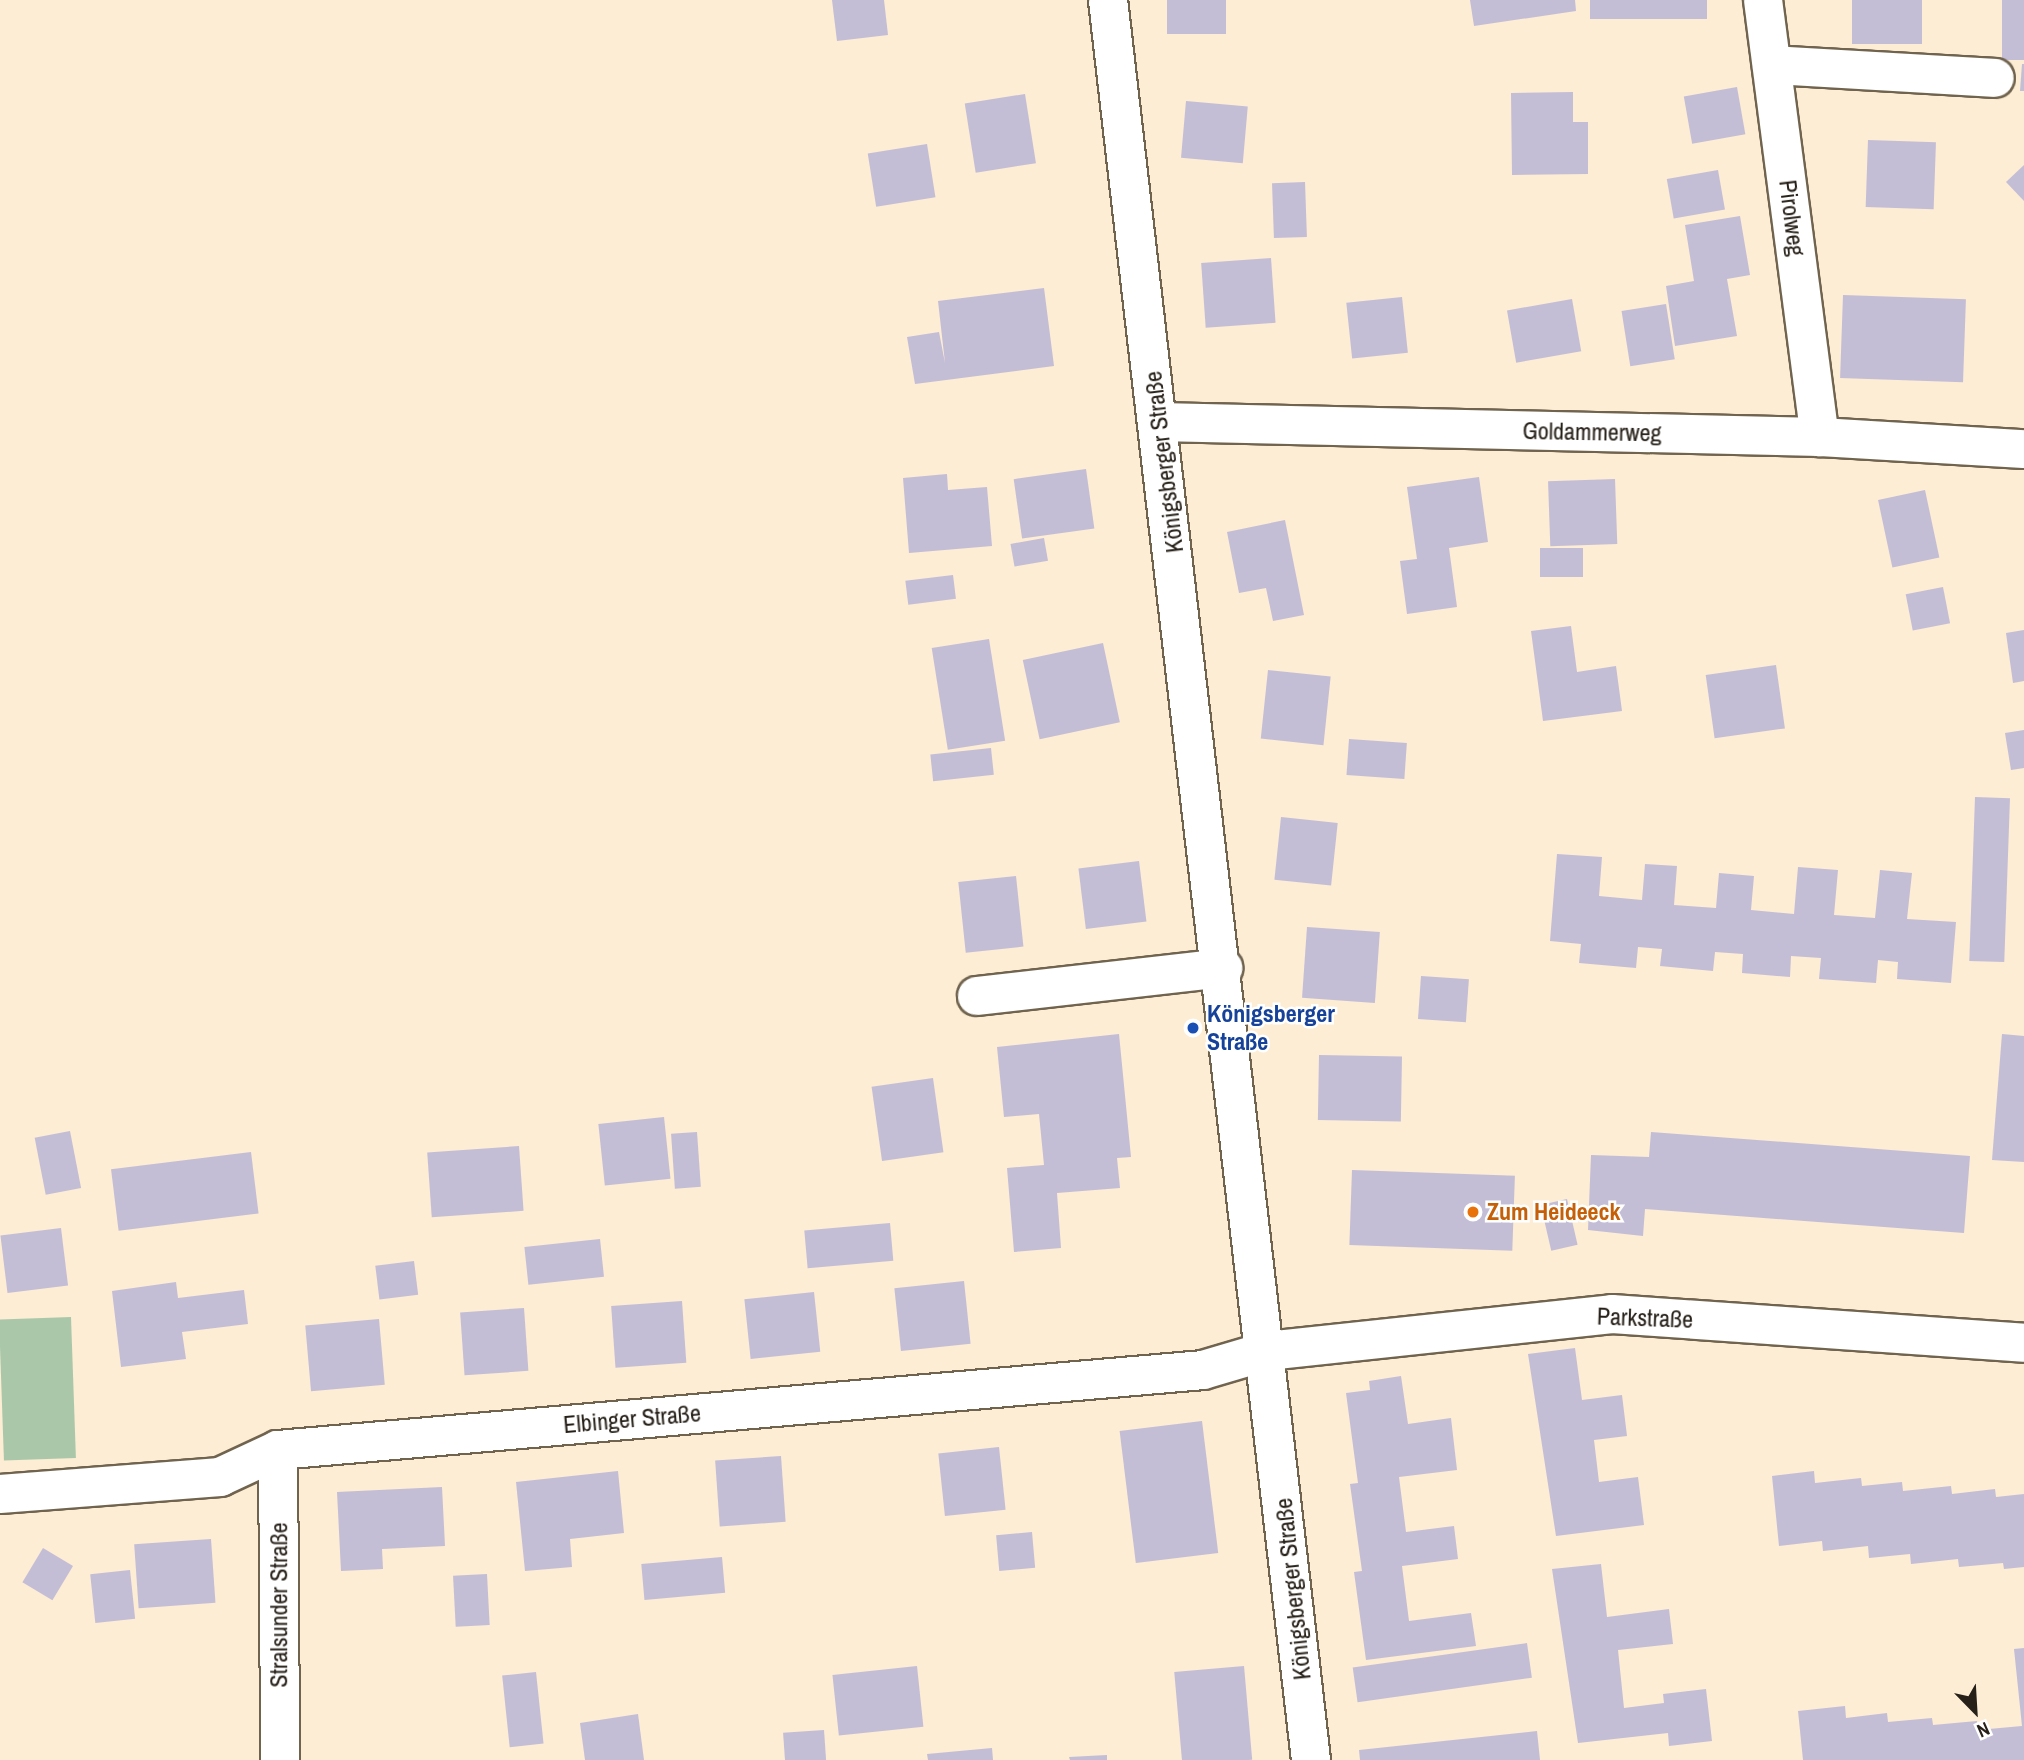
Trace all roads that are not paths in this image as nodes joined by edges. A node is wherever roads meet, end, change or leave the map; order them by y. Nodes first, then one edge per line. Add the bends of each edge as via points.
1 (1108, 0) edge
2 (1763, 0) edge
3 (1772, 65) junction
4 (1995, 78) dead end
5 (1159, 422) junction
6 (1820, 437) junction
7 (2024, 449) edge
8 (1223, 968) junction
9 (977, 996) dead end
10 (2024, 1343) edge
11 (1267, 1351) junction
12 (278, 1450) junction
13 (0, 1494) edge
14 (280, 1760) edge
15 (1311, 1760) edge

1 - 5 street, Königsberger Straße
2 - 3 street, Pirolweg
3 - 4 street
3 - 6 street, Pirolweg
5 - 6 street, Goldammerweg
5 - 8 street, Königsberger Straße
6 - 7 street, Goldammerweg
8 - 9 street
8 - 11 street, Königsberger Straße
10 - 11 street, Parkstraße via 1612,1314
11 - 12 street, Elbinger Straße via 1203,1370
11 - 15 street, Königsberger Straße
12 - 13 street, Elbinger Straße via 220,1477
12 - 14 street, Stralsunder Straße

